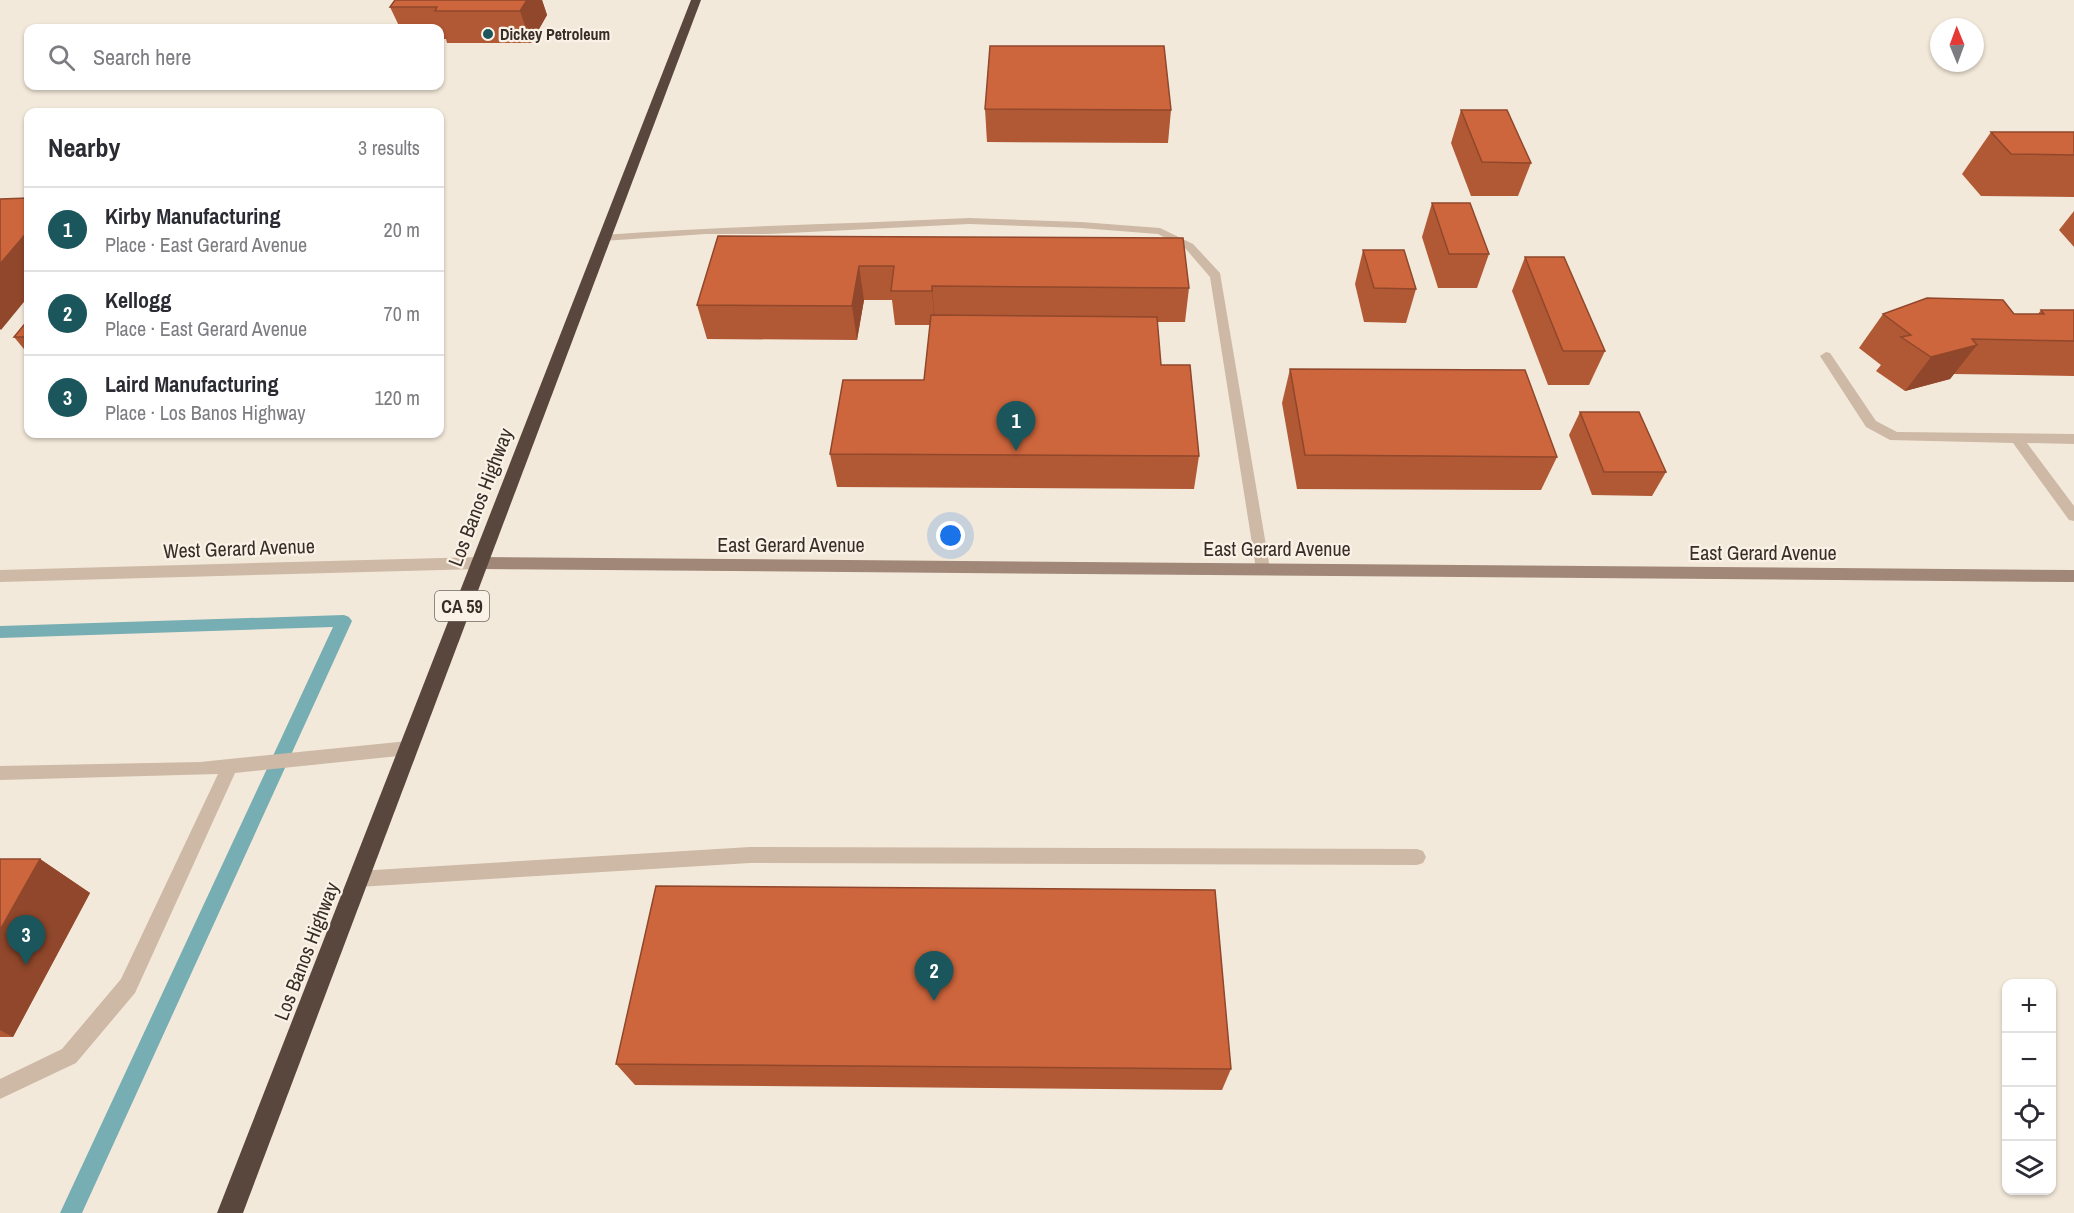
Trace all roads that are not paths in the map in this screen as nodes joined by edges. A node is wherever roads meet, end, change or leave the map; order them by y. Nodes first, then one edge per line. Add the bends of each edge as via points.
1 (696, 0) edge
2 (603, 238) junction
3 (1826, 356) dead end
4 (2017, 439) junction
5 (2074, 439) edge
6 (2074, 516) edge
7 (479, 563) junction
8 (1263, 569) junction
9 (0, 576) edge
10 (2074, 576) edge
11 (408, 748) junction
12 (230, 766) junction
13 (0, 772) edge
14 (1417, 857) dead end
15 (358, 879) junction
16 (0, 1089) edge
17 (230, 1213) edge

1 - 2 highway, Los Banos Highway / CA 59
2 - 7 highway, Los Banos Highway / CA 59
2 - 8 street via 969,220 1160,231 1189,246 1216,276
3 - 4 street via 1871,424 1895,437
4 - 5 street
4 - 6 street
7 - 8 street, East Gerard Avenue
7 - 9 street, West Gerard Avenue
7 - 11 highway, Los Banos Highway / CA 59
8 - 10 street, East Gerard Avenue
11 - 12 street
11 - 15 highway, Los Banos Highway / CA 59
12 - 13 street
12 - 16 street via 128,986 69,1056
14 - 15 street via 750,855
15 - 17 highway, Los Banos Highway / CA 59

